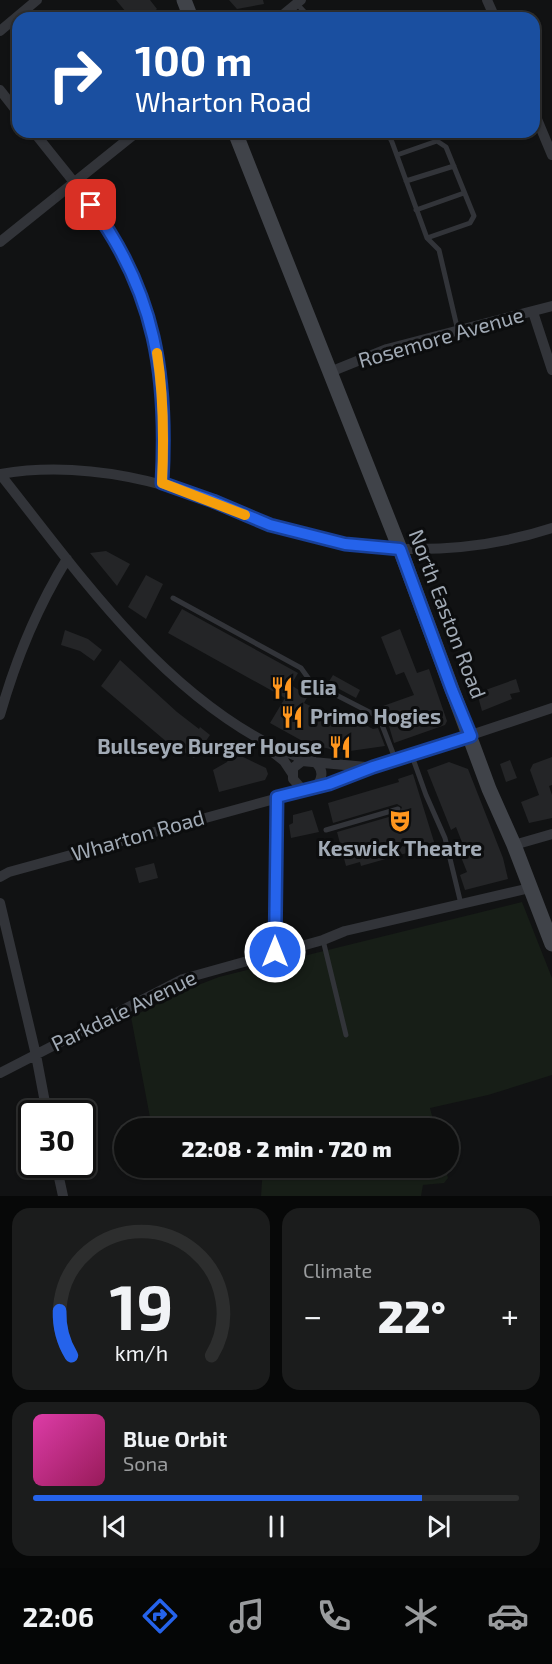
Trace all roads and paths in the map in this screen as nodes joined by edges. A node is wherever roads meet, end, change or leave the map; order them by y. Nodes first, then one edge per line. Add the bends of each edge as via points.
1 (38, 0) edge
2 (299, 2) edge
3 (23, 12) edge
4 (286, 12) edge
5 (12, 21) edge
6 (0, 31) edge
7 (0, 90) edge
8 (12, 105) edge
9 (540, 126) edge
10 (38, 138) edge
11 (129, 138) edge
12 (237, 138) edge
13 (390, 138) edge
14 (397, 155) junction
15 (552, 155) edge
16 (454, 166) junction
17 (406, 181) junction
18 (74, 182) junction
19 (464, 193) junction
20 (416, 210) junction
21 (427, 238) junction
22 (0, 242) edge
23 (552, 306) edge
24 (533, 312) junction
25 (459, 331) junction
26 (552, 370) edge
27 (330, 372) junction
28 (0, 474) edge
29 (162, 483) junction
30 (552, 528) edge
31 (400, 549) junction
32 (67, 559) junction
33 (173, 598) dead end
34 (2, 685) edge
35 (552, 708) edge
36 (0, 715) edge
37 (248, 732) junction
38 (471, 736) junction
39 (412, 756) junction
40 (309, 760) junction
41 (396, 761) junction
42 (373, 767) junction
43 (292, 775) junction
44 (313, 788) junction
45 (277, 797) junction
46 (398, 808) dead end
47 (326, 830) dead end
48 (552, 834) edge
49 (514, 845) junction
50 (0, 877) edge
51 (530, 888) junction
52 (0, 903) edge
53 (461, 904) junction
54 (323, 940) junction
55 (552, 944) edge
56 (275, 952) junction
57 (346, 1035) dead end
58 (36, 1054) junction
59 (0, 1073) edge
60 (44, 1100) edge
61 (59, 1178) edge
62 (63, 1196) edge

1 - 3 street
2 - 4 street
5 - 6 street
7 - 8 street
9 - 15 street
10 - 18 street
11 - 18 street
12 - 27 main road, North Easton Road
13 - 14 lane
14 - 16 lane via 437,141 446,147
14 - 17 lane
16 - 17 lane
16 - 19 lane
17 - 20 lane
18 - 22 street
18 - 29 street via 105,223 131,268 147,311 164,397
19 - 20 lane
19 - 21 lane via 474,216 470,223
20 - 21 lane
21 - 25 lane via 439,250
23 - 24 street, Rosemore Avenue
24 - 25 street, Rosemore Avenue
24 - 26 street
25 - 27 street, Rosemore Avenue via 387,349
27 - 31 main road, North Easton Road
28 - 29 street via 30,470 96,472
28 - 32 street
29 - 31 street via 270,525 345,544
30 - 31 street via 523,537 460,546
31 - 38 main road, North Easton Road
32 - 34 street
32 - 37 street via 152,655 197,696
33 - 41 lane via 301,668 311,682 380,717
34 - 36 street
35 - 38 street
37 - 40 street
37 - 43 street via 279,757
38 - 39 street
38 - 49 main road, North Easton Road
39 - 41 street
39 - 53 lane via 446,837
40 - 42 street
40 - 43 street via 296,765
40 - 44 street via 319,765 322,775
41 - 42 street
42 - 44 street, Wharton Road
43 - 44 street via 299,787
43 - 45 street via 287,788
44 - 45 street, Wharton Road
45 - 50 street, Wharton Road
45 - 56 street
46 - 47 lane
48 - 49 street
49 - 51 main road, North Easton Road
51 - 53 street, Parkdale Avenue
51 - 55 main road, North Easton Road
52 - 58 street
53 - 54 street, Parkdale Avenue via 345,931
54 - 56 street, Parkdale Avenue
54 - 57 lane
56 - 58 street, Parkdale Avenue via 183,979
58 - 59 street, Parkdale Avenue
58 - 60 street
61 - 62 street

